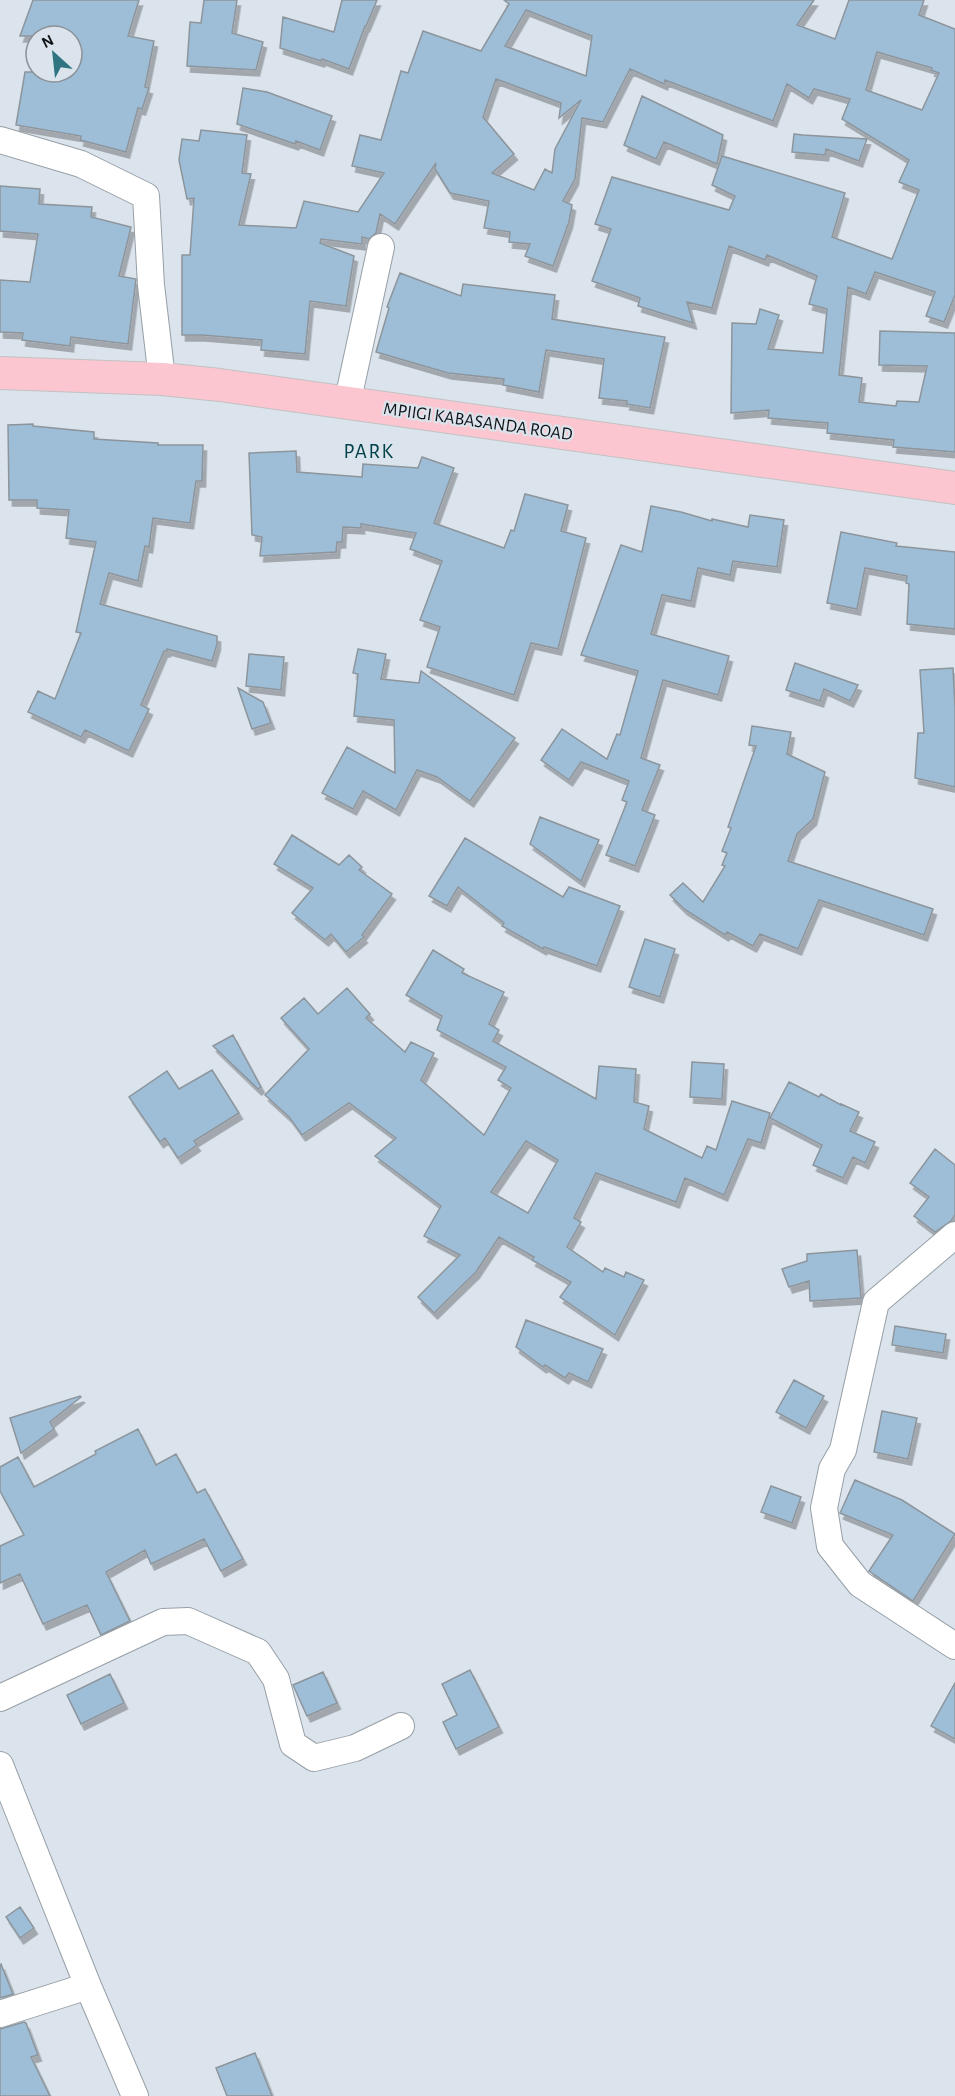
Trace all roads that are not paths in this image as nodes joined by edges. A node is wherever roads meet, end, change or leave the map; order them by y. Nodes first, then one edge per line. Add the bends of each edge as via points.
1 (0, 140) edge
2 (381, 247) dead end
3 (0, 373) edge
4 (162, 379) junction
5 (347, 404) junction
6 (955, 489) edge
7 (955, 1235) edge
8 (955, 1646) edge
9 (0, 1698) edge
10 (400, 1726) dead end
11 (0, 1765) edge
12 (88, 1986) junction
13 (0, 2014) edge
14 (135, 2096) edge

1 - 4 street via 81,164 146,196
2 - 5 street
3 - 4 main road, MPIIGI KABASANDA ROAD
4 - 5 main road, MPIIGI KABASANDA ROAD
5 - 6 main road, MPIIGI KABASANDA ROAD
7 - 8 street via 876,1302 843,1450 832,1469 824,1508 830,1546 860,1584
9 - 10 street via 163,1622 188,1621 258,1652 276,1679 293,1744 314,1758 355,1748
11 - 12 street
12 - 13 street
12 - 14 street

